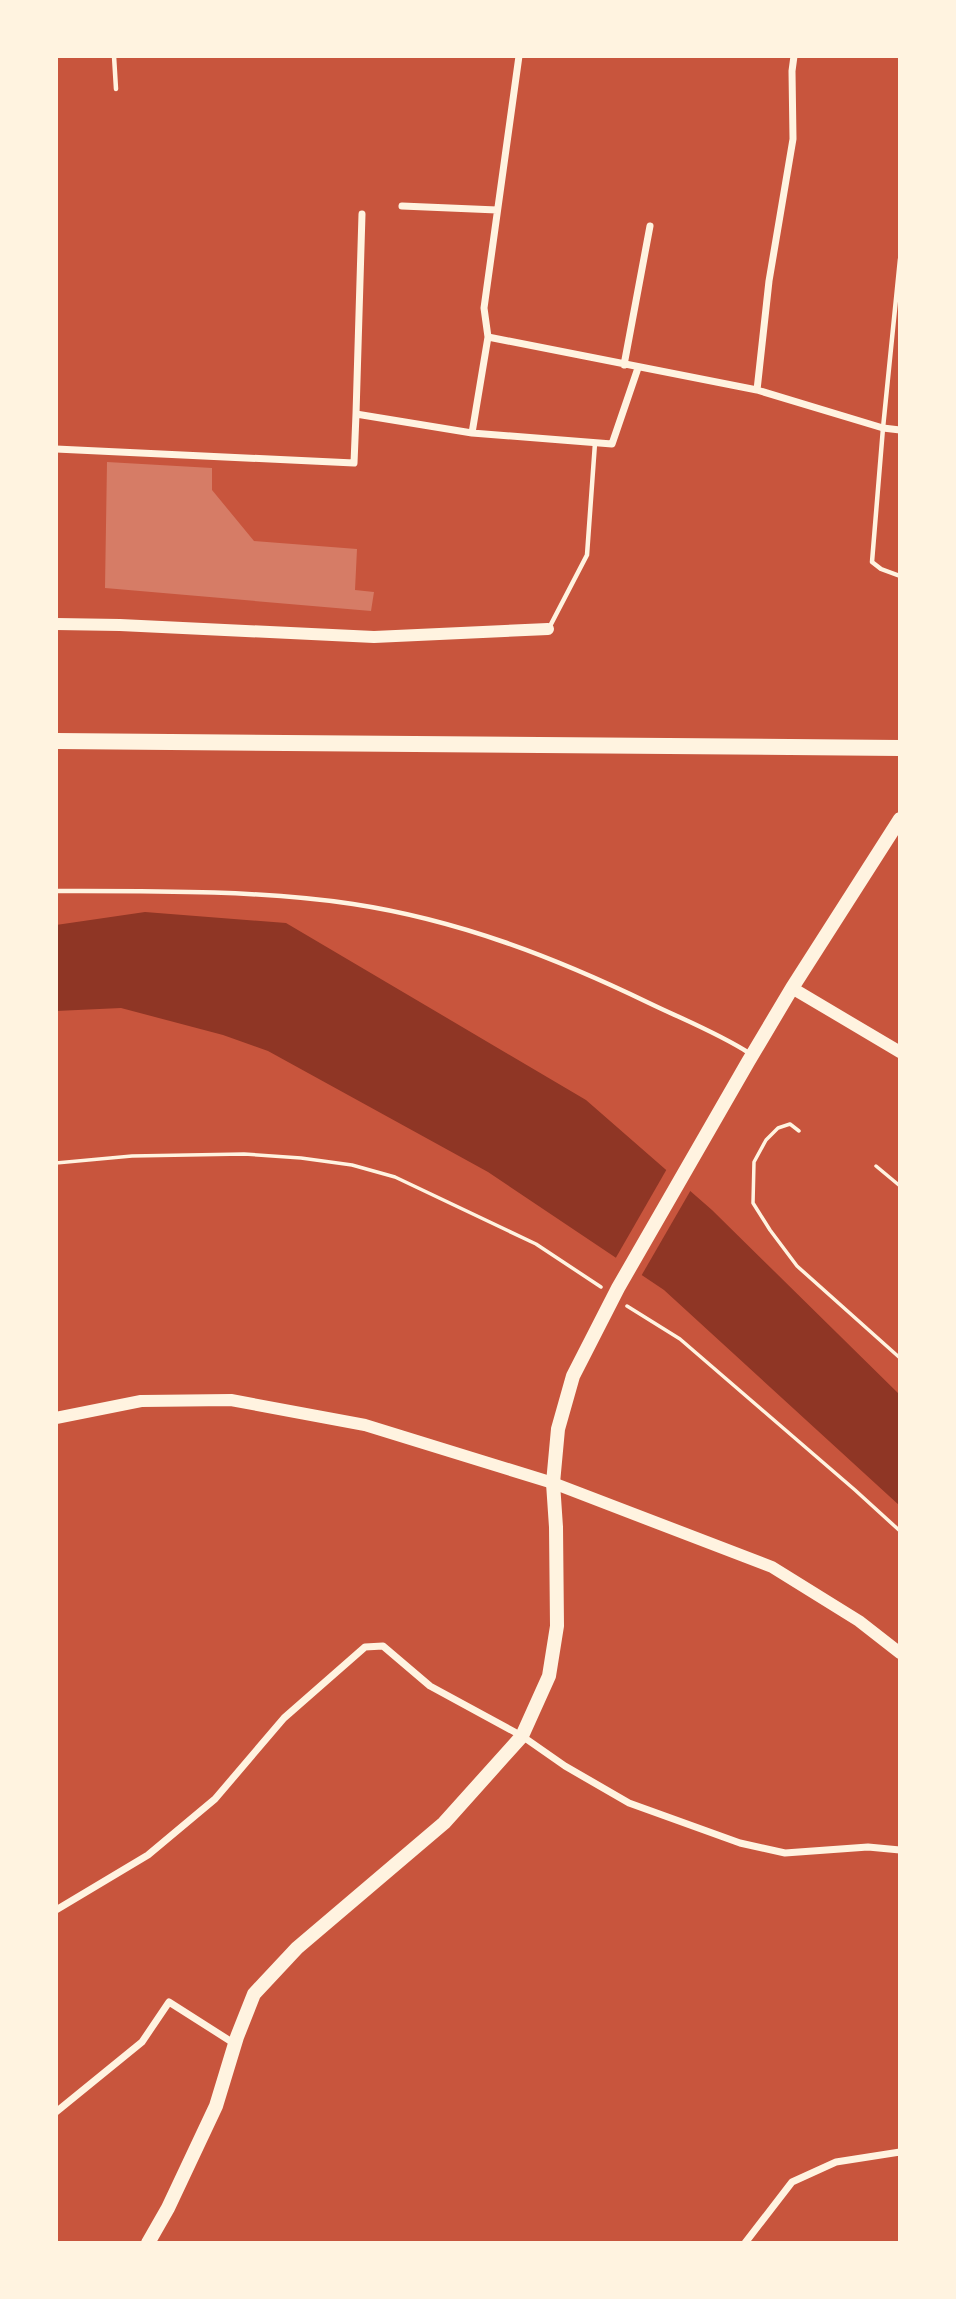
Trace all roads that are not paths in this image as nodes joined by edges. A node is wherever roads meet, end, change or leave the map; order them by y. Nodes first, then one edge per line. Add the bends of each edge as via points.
1 (114, 56) edge
2 (519, 56) edge
3 (794, 56) edge
4 (116, 89) dead end
5 (402, 206) dead end
6 (497, 210) junction
7 (362, 214) dead end
8 (650, 226) dead end
9 (900, 259) edge
10 (488, 337) junction
11 (624, 365) junction
12 (638, 368) junction
13 (757, 390) junction
14 (356, 414) junction
15 (883, 428) junction
16 (900, 430) edge
17 (472, 433) junction
18 (595, 443) junction
19 (56, 449) edge
20 (900, 576) edge
21 (56, 624) edge
22 (548, 629) joint
23 (56, 741) edge
24 (900, 748) edge
25 (900, 819) edge
26 (56, 891) edge
27 (792, 988) junction
28 (900, 1052) edge
29 (750, 1059) junction
30 (56, 1418) edge
31 (553, 1483) junction
32 (900, 1653) edge
33 (522, 1736) junction
34 (900, 1850) edge
35 (56, 1910) edge
36 (235, 2044) junction
37 (56, 2112) edge
38 (900, 2152) edge
39 (148, 2243) edge
40 (745, 2243) edge

1 - 4 lane
2 - 6 street
3 - 13 street via 793,139 769,281
5 - 6 street
6 - 10 street via 484,308
7 - 14 street
8 - 11 street
9 - 15 lane
10 - 11 street
10 - 17 street
11 - 12 street
12 - 13 street
12 - 18 street via 612,444
13 - 15 street
14 - 17 street
14 - 19 street via 354,463
15 - 16 street
15 - 20 lane via 872,562
17 - 18 street
18 - 22 lane via 587,555
21 - 22 street via 374,637
23 - 24 highway
25 - 27 main road
26 - 29 lane via 276,896 354,904 422,918 521,947 582,971 738,1046
27 - 28 street
27 - 29 main road
29 - 31 main road via 618,1288 573,1376 558,1429
30 - 31 street via 141,1401 231,1400 365,1425
31 - 32 street via 772,1567 859,1621
31 - 33 main road via 557,1626 549,1676
33 - 34 street via 629,1803 740,1843 785,1853 869,1847
33 - 35 street via 430,1686 383,1646 365,1647 284,1718 215,1799 148,1855
33 - 36 main road via 444,1823 297,1948 254,1994
36 - 37 street via 169,2002 142,2042
36 - 39 main road via 216,2106
38 - 40 street via 836,2162 792,2182

